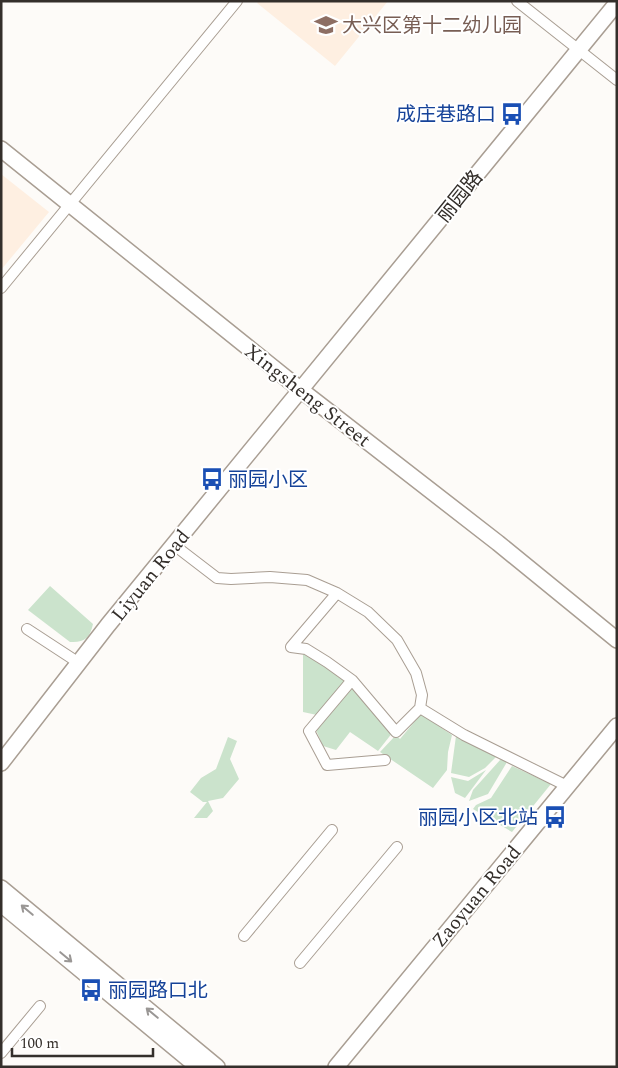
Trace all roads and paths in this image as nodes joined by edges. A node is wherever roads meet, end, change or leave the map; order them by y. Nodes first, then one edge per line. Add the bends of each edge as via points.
1 (237, 1) edge
2 (517, 1) edge
3 (617, 3) edge
4 (578, 50) junction
5 (617, 80) edge
6 (1, 149) edge
7 (70, 205) junction
8 (1, 288) edge
9 (301, 390) junction
10 (174, 546) junction
11 (338, 593) junction
12 (27, 629) dead end
13 (617, 640) edge
14 (79, 663) junction
15 (352, 680) junction
16 (420, 708) junction
17 (617, 726) edge
18 (385, 760) dead end
19 (1, 763) edge
20 (567, 786) junction
21 (332, 830) dead end
22 (397, 847) dead end
23 (1, 888) edge
24 (1, 904) edge
25 (244, 936) dead end
26 (300, 963) dead end
27 (40, 1006) dead end
28 (1, 1053) edge
29 (198, 1067) edge
30 (217, 1067) edge
31 (336, 1067) edge

1 - 7 street
2 - 4 street
3 - 4 street, 丽园路
4 - 5 street
4 - 9 street, 丽园路
6 - 7 street, Xingsheng Street
7 - 8 street
7 - 9 street, Xingsheng Street
9 - 10 street, Liyuan Road
9 - 13 street, Xingsheng Street
10 - 11 street via 217,578 306,580
10 - 14 street, Liyuan Road
11 - 15 street via 292,647 306,649
11 - 16 street via 368,612 397,640 416,673 422,695
12 - 14 street
14 - 19 street, Liyuan Road
15 - 16 street via 396,732
15 - 18 street via 309,731 327,766
16 - 20 street via 464,735
17 - 20 street, Zaoyuan Road
20 - 31 street, Zaoyuan Road
21 - 25 street
22 - 26 street
30 -> 23 street
24 -> 29 street
27 - 28 street

